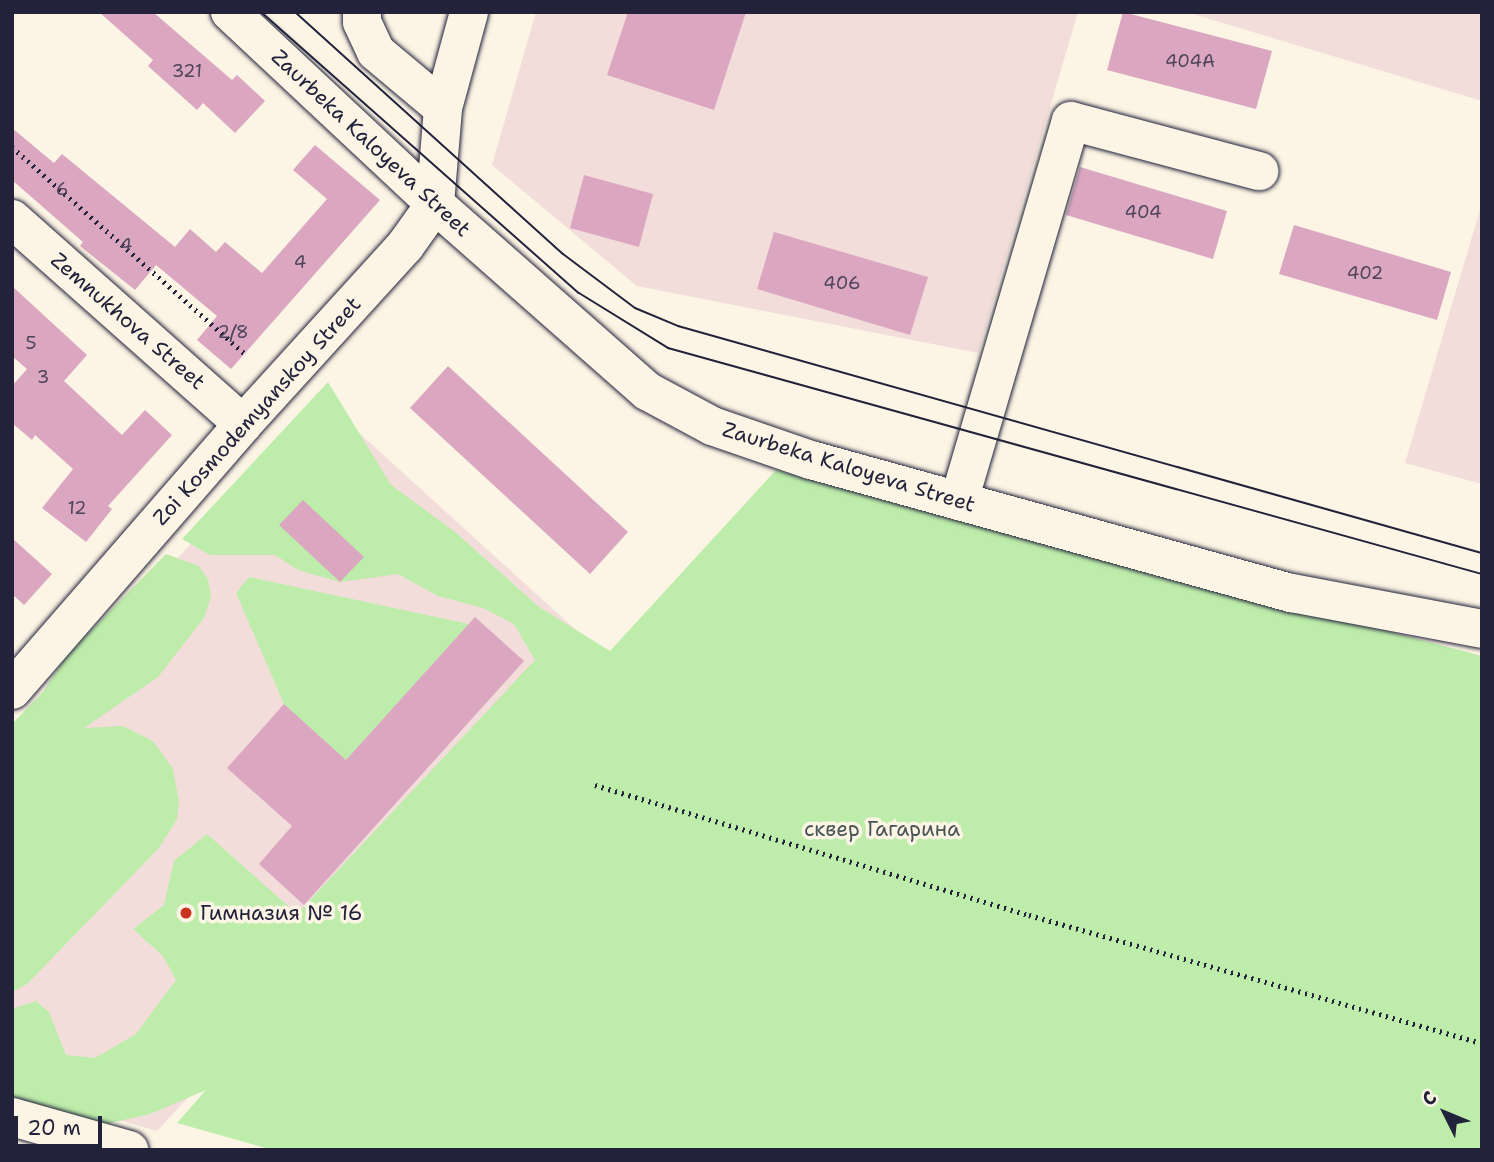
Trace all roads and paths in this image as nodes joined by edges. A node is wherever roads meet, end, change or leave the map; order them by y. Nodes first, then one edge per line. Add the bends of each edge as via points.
1 (230, 12) edge
2 (362, 12) edge
3 (470, 12) edge
4 (443, 108) junction
5 (12, 146) edge
6 (1259, 170) dead end
7 (435, 204) junction
8 (12, 219) edge
9 (247, 355) dead end
10 (243, 424) junction
11 (959, 501) junction
12 (1482, 629) edge
13 (12, 690) edge
14 (595, 785) dead end
15 (1482, 1043) edge
16 (12, 1116) edge
17 (129, 1150) edge

1 - 7 street, Zaurbeka Kaloyeva Street
2 - 4 street via 376,52
3 - 4 street
4 - 7 street
5 - 9 path
6 - 11 street via 1071,121
7 - 10 street, Zoi Kosmodemyanskoy Street via 405,246
7 - 11 street, Zaurbeka Kaloyeva Street via 647,391 712,426 811,460
8 - 10 street, Zemnukhova Street
10 - 13 street, Zoi Kosmodemyanskoy Street
11 - 12 street, Zaurbeka Kaloyeva Street via 1292,593
14 - 15 path via 1029,915
16 - 17 street

